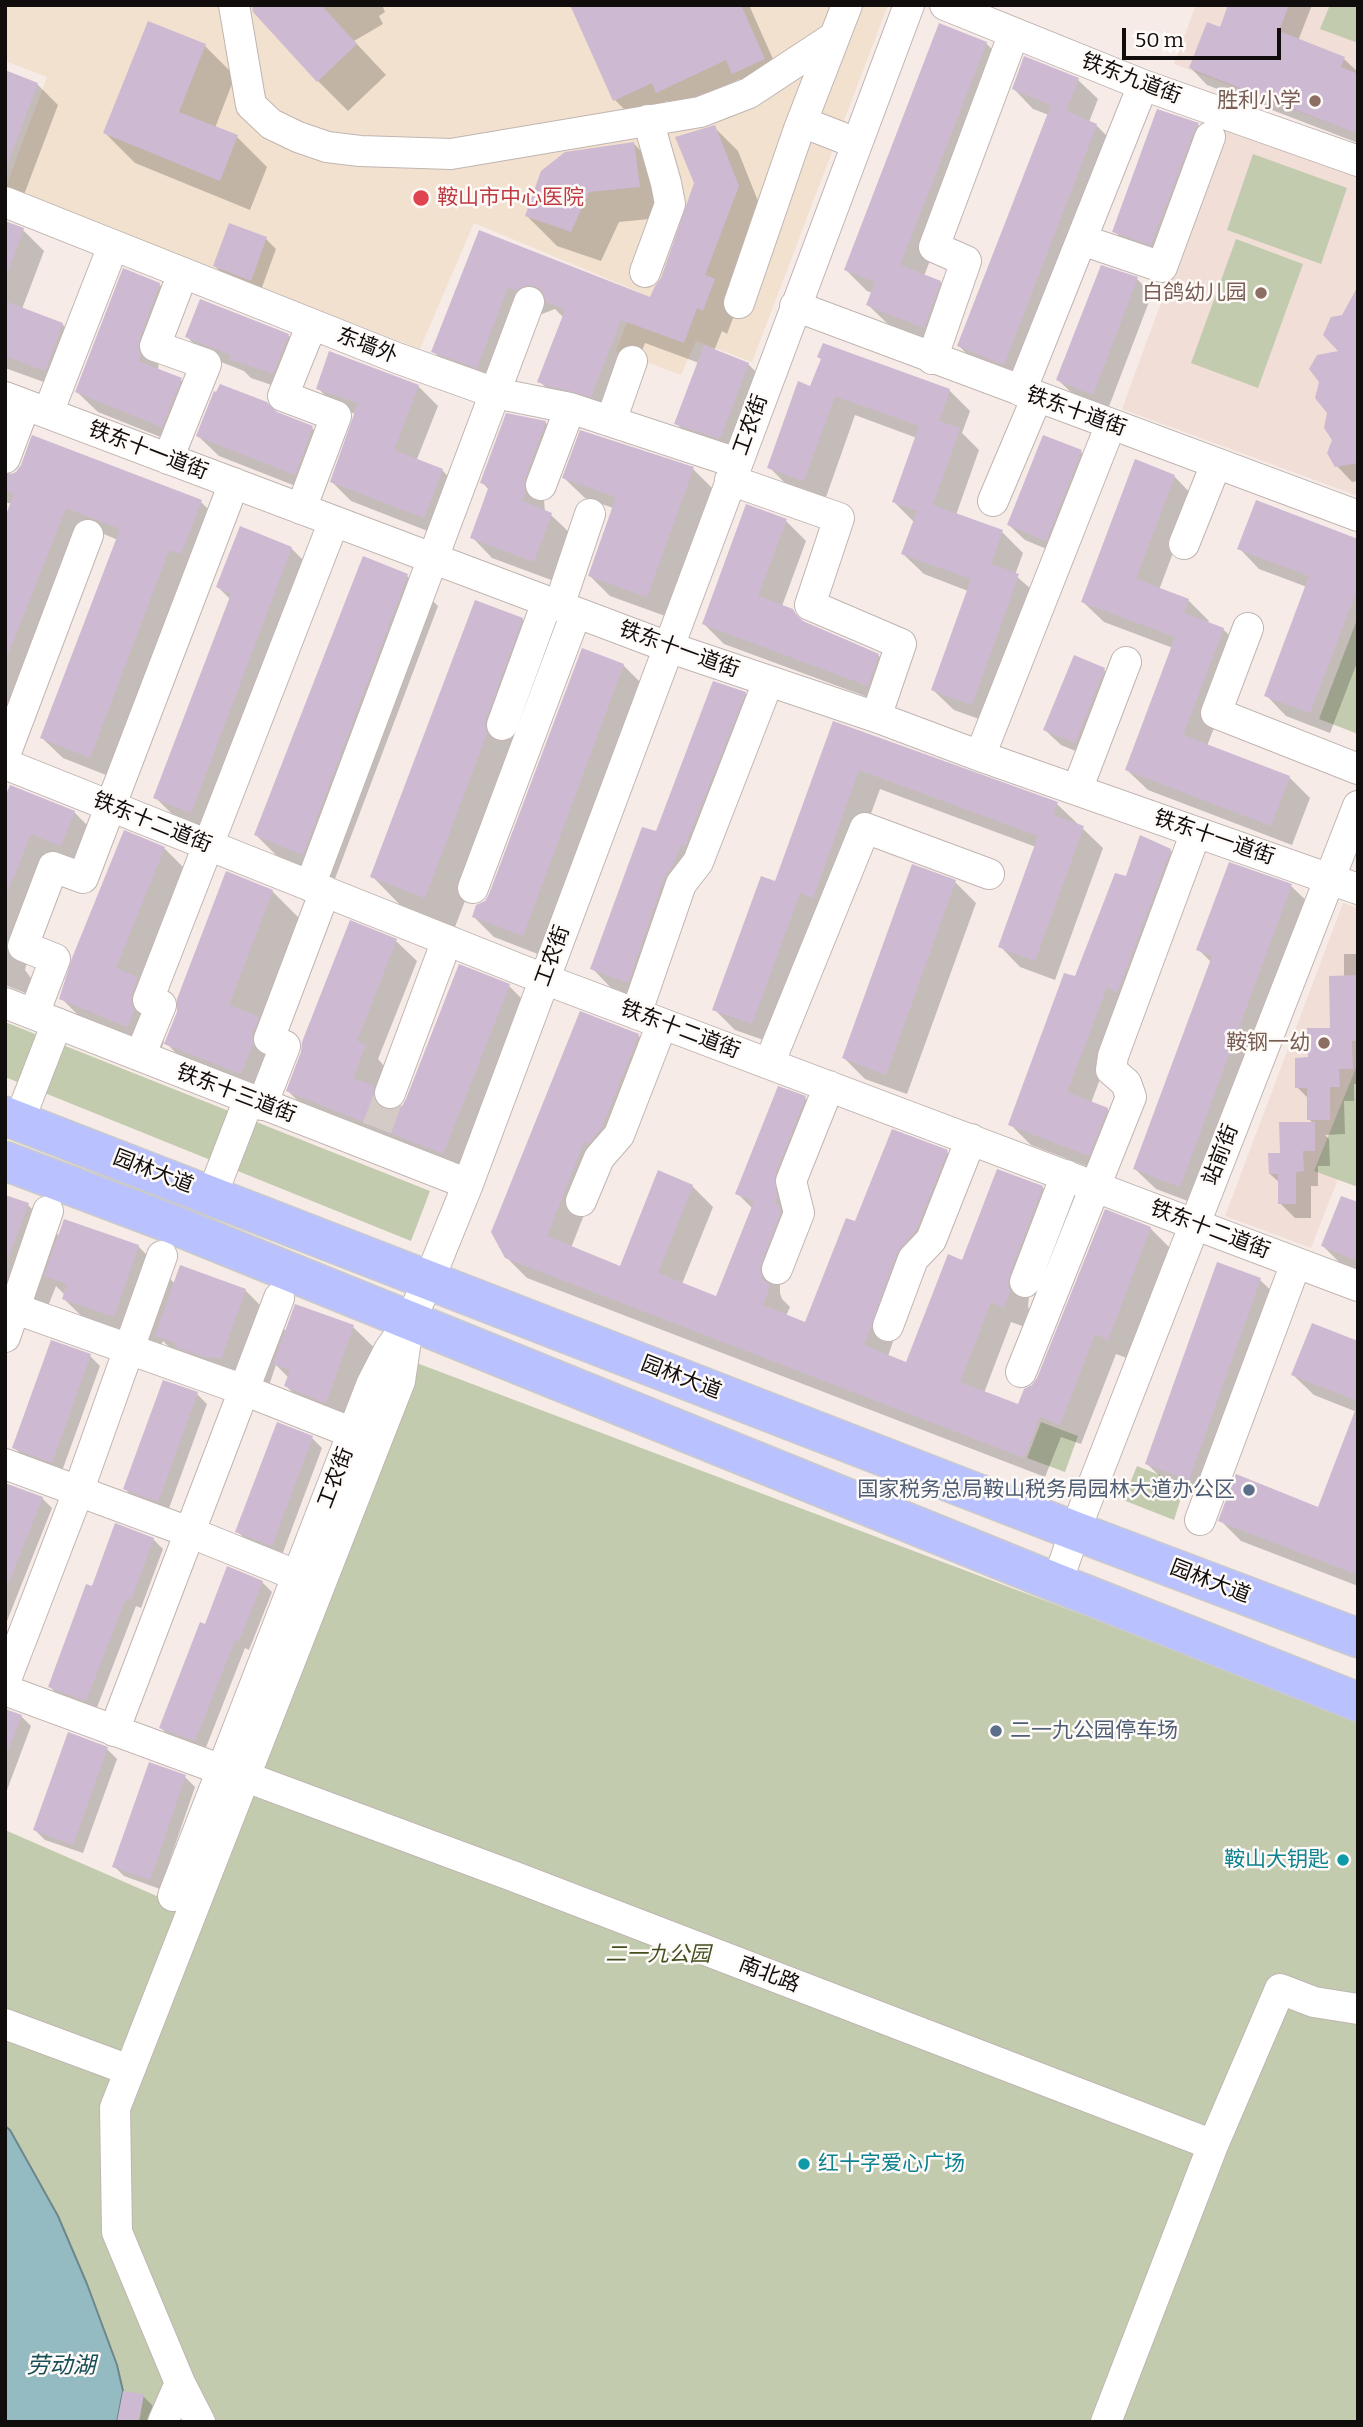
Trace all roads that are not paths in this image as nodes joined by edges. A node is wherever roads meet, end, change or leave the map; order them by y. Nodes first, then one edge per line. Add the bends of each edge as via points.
1 (234, 5) edge
2 (832, 5) edge
3 (847, 5) edge
4 (909, 5) edge
5 (945, 5) edge
6 (1014, 33) junction
7 (834, 37) junction
8 (1143, 85) junction
9 (648, 120) junction
10 (802, 122) junction
11 (1210, 137) dead end
12 (856, 142) junction
13 (1358, 161) edge
14 (5, 202) edge
15 (1082, 240) junction
16 (113, 246) junction
17 (645, 272) dead end
18 (183, 273) junction
19 (529, 302) dead end
20 (739, 303) dead end
21 (795, 306) junction
22 (312, 324) junction
23 (932, 359) junction
24 (632, 361) dead end
25 (495, 393) junction
26 (1029, 394) junction
27 (26, 405) edge
28 (570, 408) junction
29 (611, 421) junction
30 (1111, 425) junction
31 (5, 458) edge
32 (169, 458) junction
33 (1216, 464) junction
34 (734, 472) junction
35 (234, 483) junction
36 (541, 485) dead end
37 (993, 501) dead end
38 (301, 509) junction
39 (590, 513) dead end
40 (1358, 516) edge
41 (334, 521) junction
42 (88, 535) dead end
43 (1184, 544) dead end
44 (431, 559) junction
45 (561, 607) junction
46 (1248, 628) dead end
47 (668, 647) junction
48 (1126, 662) dead end
49 (768, 682) junction
50 (876, 716) junction
51 (502, 725) dead end
52 (981, 756) junction
53 (6, 765) edge
54 (1358, 769) edge
55 (1077, 790) junction
56 (111, 806) junction
57 (1358, 806) edge
58 (1196, 832) junction
59 (208, 845) junction
60 (989, 874) dead end
61 (1330, 878) junction
62 (473, 888) dead end
63 (317, 889) junction
64 (1358, 889) edge
65 (447, 940) junction
66 (544, 979) junction
67 (5, 1003) edge
68 (46, 1018) junction
69 (649, 1019) junction
70 (140, 1056) junction
71 (769, 1064) junction
72 (829, 1086) junction
73 (390, 1093) tunnel mouth
74 (256, 1102) junction
75 (12, 1118) edge
76 (971, 1139) junction
77 (5, 1161) edge
78 (1066, 1175) junction
79 (468, 1184) junction
80 (1097, 1186) junction
81 (212, 1195) junction
82 (581, 1201) dead end
83 (48, 1211) dead end
84 (1195, 1223) junction
85 (162, 1256) dead end
86 (1296, 1263) junction
87 (777, 1269) dead end
88 (429, 1280) junction
89 (1025, 1282) dead end
90 (1358, 1286) edge
91 (465, 1294) junction
92 (279, 1298) dead end
93 (10, 1307) edge
94 (409, 1322) junction
95 (888, 1326) dead end
96 (5, 1337) edge
97 (128, 1348) junction
98 (1021, 1372) dead end
99 (244, 1390) junction
100 (353, 1433) junction
101 (5, 1464) edge
102 (78, 1492) junction
103 (1200, 1520) dead end
104 (1075, 1531) junction
105 (189, 1532) junction
106 (298, 1576) junction
107 (1057, 1583) junction
108 (1358, 1638) edge
109 (5, 1682) edge
110 (5, 1690) edge
111 (1358, 1702) edge
112 (114, 1731) junction
113 (234, 1774) junction
114 (173, 1896) dead end
115 (1358, 2010) edge
116 (5, 2024) edge
117 (129, 2070) junction
118 (1213, 2145) junction
119 (180, 2383) junction
120 (163, 2422) edge
121 (200, 2422) edge
122 (1106, 2422) edge

1 - 9 street via 251,105 271,124 327,147 451,154
2 - 7 street
3 - 7 street
4 - 12 street, 工农街
5 - 6 street, 铁东九道街
6 - 8 street, 铁东九道街
6 - 23 street via 934,247 966,261
7 - 9 street via 749,93 700,112
7 - 10 street
8 - 13 street, 铁东九道街
8 - 15 street
9 - 17 street via 670,204
10 - 12 street
10 - 20 street
11 - 15 street via 1162,267
12 - 21 street, 工农街
14 - 16 street, 东墙外
15 - 26 street
16 - 18 street, 东墙外
16 - 27 street
18 - 22 street, 东墙外
18 - 32 street via 155,346 206,364
19 - 25 street
21 - 23 street, 铁东十道街
21 - 34 street, 工农街
22 - 25 street, 东墙外
22 - 38 street via 283,396 336,416
23 - 26 street, 铁东十道街
24 - 29 street
25 - 28 street, 东墙外
25 - 44 street
26 - 30 street, 铁东十道街
26 - 37 street
27 - 31 street
27 - 32 street, 铁东十一道街
28 - 29 street, 东墙外
28 - 36 street
29 - 34 street, 东墙外
30 - 33 street, 铁东十道街
30 - 52 street
32 - 35 street, 铁东十一道街
33 - 40 street, 铁东十道街
33 - 43 street
34 - 47 street, 工农街
34 - 50 street, 东墙外 via 839,519 810,605 901,644
35 - 38 street, 铁东十一道街
35 - 56 street
38 - 41 street, 铁东十一道街
39 - 45 street
41 - 44 street, 铁东十一道街
41 - 59 street
42 - 53 street
44 - 45 street, 铁东十一道街
44 - 63 street
45 - 47 street, 铁东十一道街
45 - 51 street
45 - 62 street
46 - 54 street via 1216,713
47 - 49 street, 铁东十一道街
47 - 66 street, 工农街
48 - 55 street
49 - 50 street, 铁东十一道街
49 - 69 street via 698,862 681,884
50 - 52 street, 铁东十一道街
52 - 55 street, 铁东十一道街
53 - 56 street, 铁东十二道街
55 - 58 street, 铁东十一道街
56 - 59 street, 铁东十二道街
56 - 68 street via 83,878 53,867 23,946 55,959
57 - 61 street, 站前街
58 - 61 street, 铁东十一道街
58 - 80 street via 1113,1056 1111,1070 1126,1083 1131,1097
59 - 63 street, 铁东十二道街
59 - 70 street via 148,1000 160,1005
60 - 71 street via 865,828
61 - 64 street, 铁东十一道街
61 - 84 street, 站前街
63 - 65 street, 铁东十二道街
63 - 74 street via 269,1039 285,1045
65 - 66 street, 铁东十二道街
65 - 73 street
66 - 69 street, 铁东十二道街
66 - 79 street, 工农街
67 - 68 street, 铁东十三道街
68 - 70 street, 铁东十三道街
68 - 75 street
69 - 71 street, 铁东十二道街
69 - 82 street via 620,1135 599,1158
70 - 74 street, 铁东十三道街
71 - 72 street, 铁东十二道街
72 - 76 street, 铁东十二道街
72 - 87 street via 791,1181 799,1213
74 - 79 street, 铁东十三道街 via 374,1137
74 - 81 street
75 - 81 main road, 园林大道
76 - 78 street, 铁东十二道街
76 - 95 street via 931,1240 914,1259
77 - 94 main road
78 - 80 street, 铁东十二道街
78 - 89 street
79 - 88 street, 工农街
80 - 84 street, 铁东十二道街
80 - 98 street
81 - 88 main road, 园林大道
83 - 93 street
84 - 86 street, 铁东十二道街
84 - 104 street, 站前街
85 - 97 street
86 - 90 street, 铁东十二道街
86 - 103 street
88 - 91 main road, 园林大道
88 - 94 street, 工农街
91 - 94 street via 436,1296
91 - 104 main road, 园林大道
92 - 99 street
93 - 96 street
93 - 97 street
94 - 100 street, 工农街 via 383,1361
94 - 107 main road
94 - 113 street via 400,1381
97 - 99 street
97 - 102 street
99 - 100 street
99 - 105 street
100 - 106 street, 工农街
101 - 102 street
102 - 105 street
102 - 109 street
104 - 107 street, 站前街
104 - 108 main road, 园林大道
105 - 106 street
105 - 112 street
106 - 113 street, 工农街
107 - 111 main road
110 - 112 street, 南北路
112 - 113 street, 南北路
113 - 114 street, 工农街
113 - 117 street
113 - 118 street, 南北路
115 - 118 street via 1314,2002 1280,1989
116 - 117 street
117 - 119 street via 115,2108 117,2232
118 - 122 street
119 - 120 street
119 - 121 street

